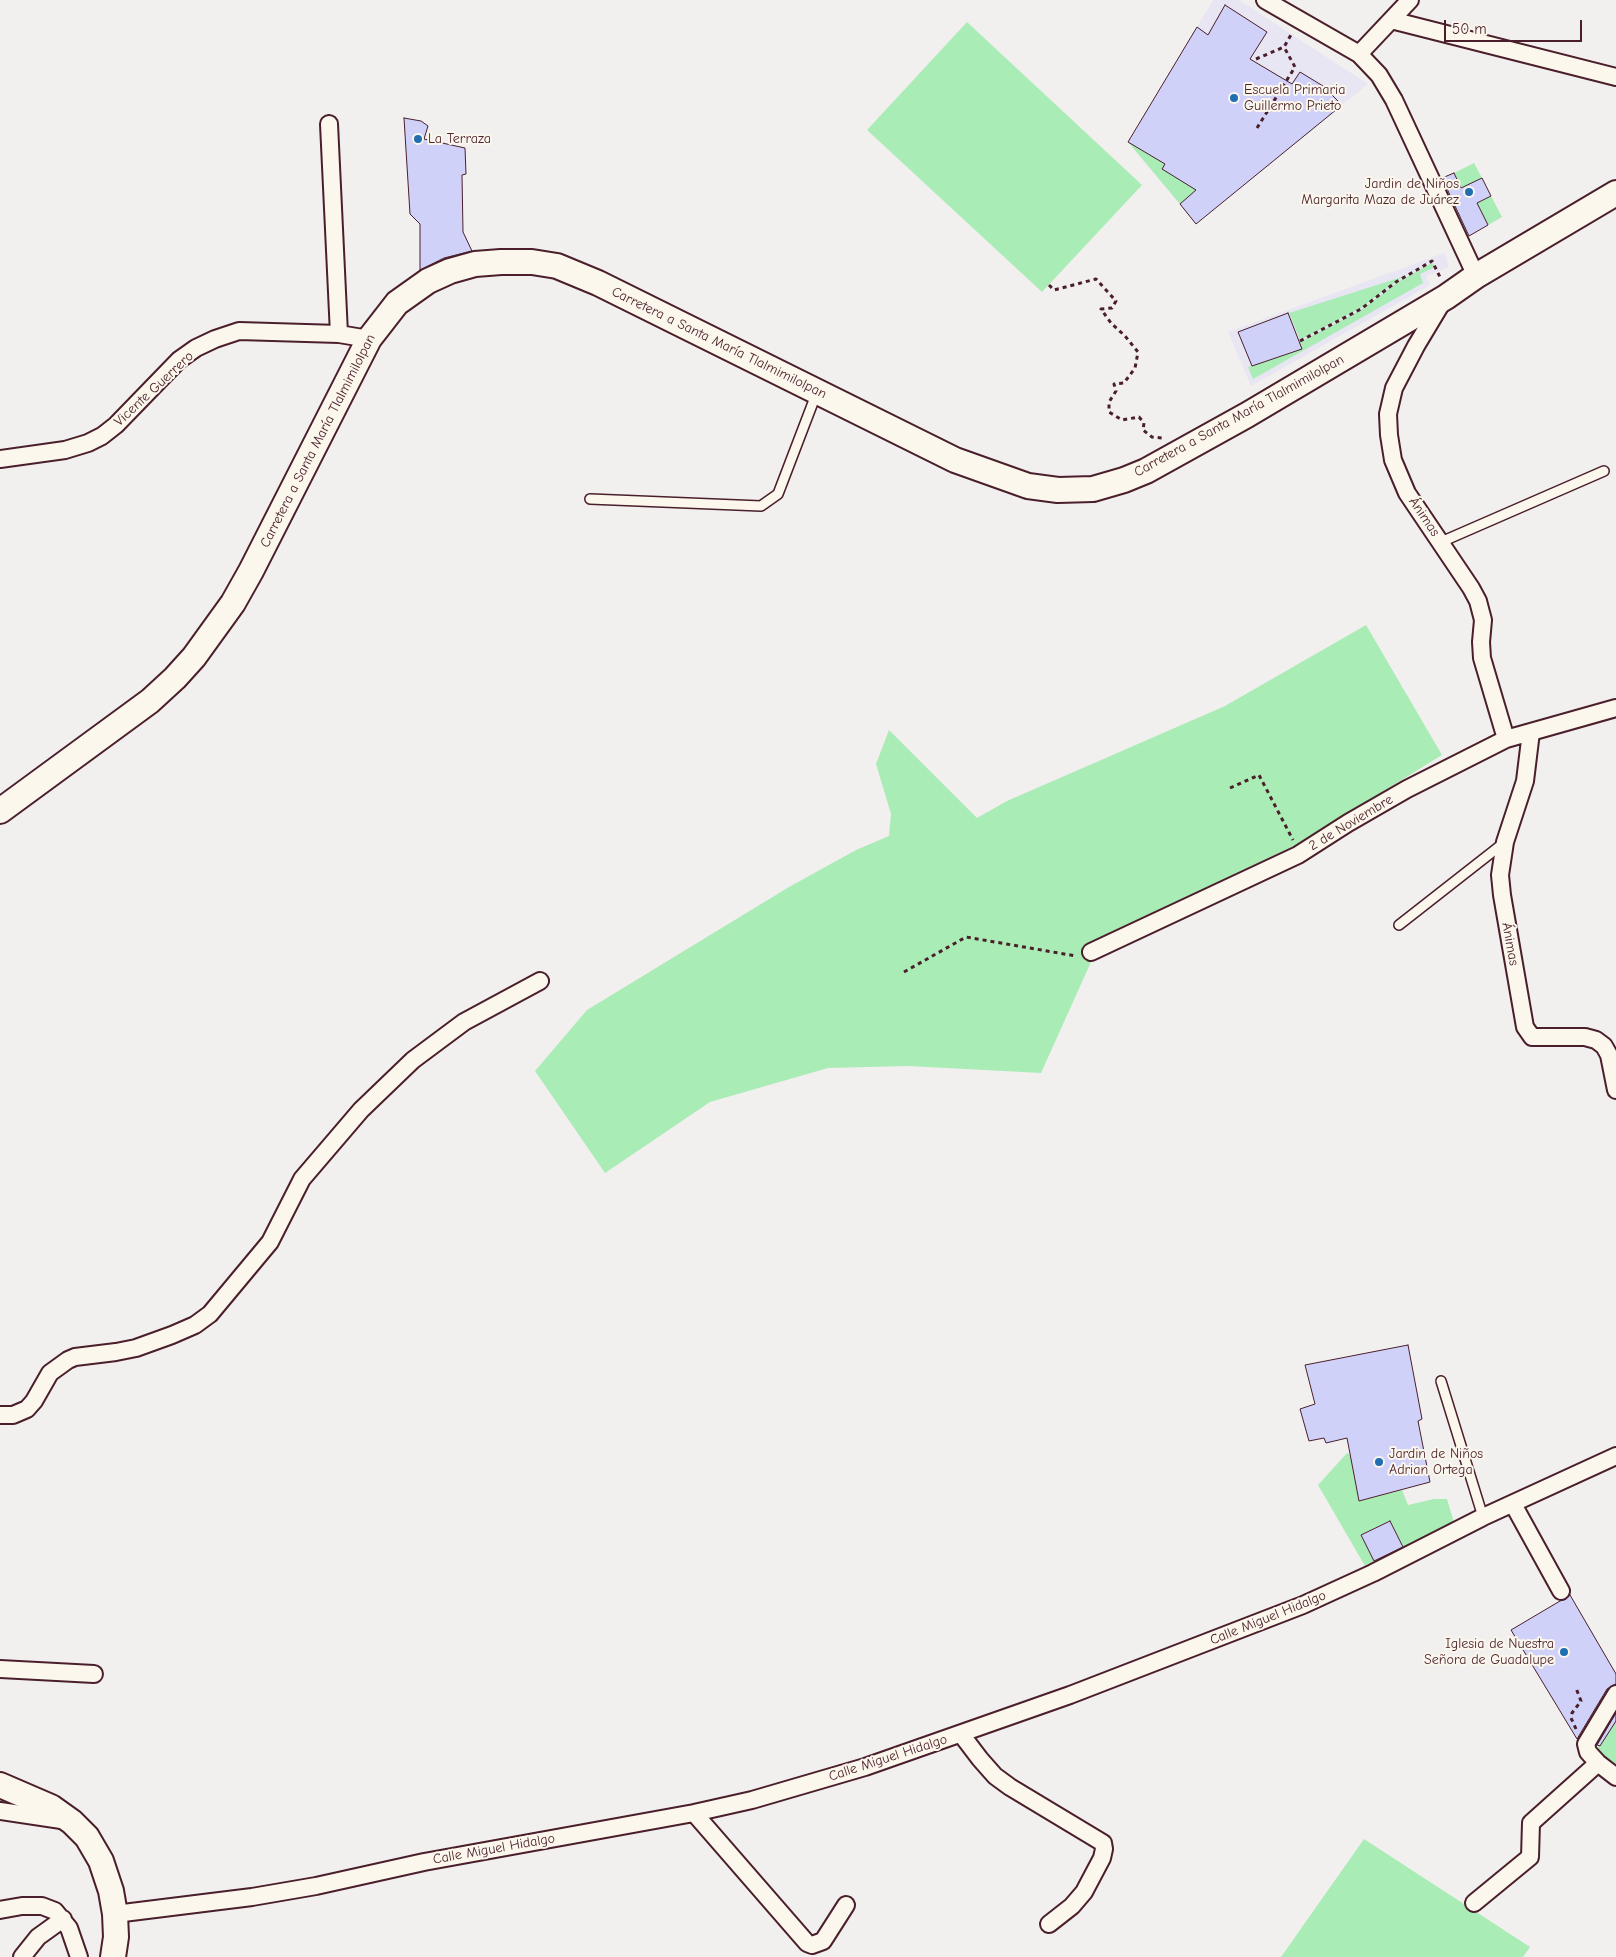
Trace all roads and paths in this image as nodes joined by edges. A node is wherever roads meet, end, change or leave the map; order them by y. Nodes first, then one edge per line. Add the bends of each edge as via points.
1 (1265, 0) edge
2 (1410, 0) edge
3 (1300, 20) junction
4 (1391, 20) junction
5 (1284, 47) junction
6 (1360, 54) junction
7 (1256, 59) dead end
8 (1616, 77) edge
9 (1266, 103) dead end
10 (1271, 106) junction
11 (329, 124) dead end
12 (1257, 128) dead end
13 (1616, 193) edge
14 (1476, 276) junction
15 (1049, 285) dead end
16 (1446, 297) junction
17 (339, 334) junction
18 (369, 339) junction
19 (1300, 341) dead end
20 (817, 392) junction
21 (1177, 454) junction
22 (0, 459) edge
23 (1604, 471) dead end
24 (590, 499) dead end
25 (1441, 542) junction
26 (1616, 708) edge
27 (1531, 732) junction
28 (1506, 739) junction
29 (1230, 788) dead end
30 (0, 811) edge
31 (1505, 842) junction
32 (1298, 855) junction
33 (1399, 925) dead end
34 (1091, 952) joint
35 (904, 972) dead end
36 (540, 981) dead end
37 (1616, 1090) edge
38 (1441, 1381) dead end
39 (0, 1415) edge
40 (1616, 1456) edge
41 (1513, 1504) junction
42 (1484, 1517) junction
43 (1561, 1591) dead end
44 (0, 1669) edge
45 (94, 1674) dead end
46 (1576, 1688) dead end
47 (1616, 1694) edge
48 (961, 1734) junction
49 (1591, 1753) junction
50 (1616, 1777) edge
51 (0, 1785) edge
52 (0, 1810) edge
53 (694, 1813) junction
54 (72, 1822) junction
55 (1474, 1903) dead end
56 (846, 1905) dead end
57 (0, 1910) edge
58 (115, 1914) junction
59 (63, 1919) junction
60 (1049, 1924) dead end
61 (22, 1957) edge
62 (79, 1957) edge
63 (113, 1957) edge

1 - 3 street
2 - 4 street
3 - 5 path
3 - 6 street
4 - 6 street
4 - 8 street
5 - 7 path
5 - 10 path via 1295,66
6 - 14 street via 1379,75 1394,100
9 - 10 path
10 - 12 path
11 - 17 street
13 - 14 main road, Carretera a Santa María Tlalmimilolpan
14 - 16 main road, Carretera a Santa María Tlalmimilolpan
15 - 21 path via 1054,290 1096,279 1116,301 1112,308 1101,309 1138,352 1135,368 1124,383 1114,384 1116,391 1109,402 1109,412 1122,420 1139,417 1144,423 1143,430 1163,439
16 - 19 path via 1432,261 1396,282 1361,309
16 - 21 main road, Carretera a Santa María Tlalmimilolpan
16 - 25 street, Ánimas via 1394,388 1388,414 1388,435 1399,477
17 - 18 street, Vicente Guerrero
17 - 22 street, Vicente Guerrero via 239,331 215,339 179,360 102,436 66,450
18 - 20 main road, Carretera a Santa María Tlalmimilolpan via 397,303 436,277 475,264 532,262 557,266 598,283
18 - 30 main road, Carretera a Santa María Tlalmimilolpan via 251,571 194,657 150,702
20 - 21 main road, Carretera a Santa María Tlalmimilolpan via 955,460 1028,486 1058,490 1093,489 1146,471
20 - 24 lane via 778,494 761,506
23 - 25 lane
25 - 28 street, Ánimas via 1471,588 1481,610 1482,658
26 - 27 street, 2 de Noviembre
27 - 28 street, 2 de Noviembre
27 - 31 street, Ánimas via 1525,781
28 - 32 street, 2 de Noviembre via 1407,789
29 - 32 path via 1259,775 1293,839
31 - 33 lane
31 - 37 street, Ánimas via 1501,860 1502,895 1525,1027 1532,1037 1596,1040 1609,1055
32 - 34 street, 2 de Noviembre
34 - 35 path via 1082,957 966,937
36 - 39 street via 464,1022 413,1060 361,1110 302,1179 270,1242 210,1314 195,1325 136,1348 68,1360 50,1373 34,1401 26,1408 13,1415
38 - 42 lane
40 - 41 street, Calle Miguel Hidalgo
41 - 42 street, Calle Miguel Hidalgo
41 - 43 street
42 - 48 street, Calle Miguel Hidalgo via 1303,1605
44 - 45 street
46 - 49 path via 1581,1701 1571,1718
47 - 49 street
48 - 53 street, Calle Miguel Hidalgo via 771,1795
48 - 60 street via 995,1776 1103,1842 1102,1858 1084,1892
49 - 50 street
49 - 55 street via 1531,1823 1530,1857
51 - 54 main road via 50,1807
52 - 54 street
53 - 56 street via 807,1943 812,1945 823,1941
53 - 58 street, Calle Miguel Hidalgo via 424,1862 316,1886
54 - 58 main road via 87,1837 102,1861
57 - 59 street via 42,1906 55,1911
58 - 63 main road
59 - 61 street via 38,1937
59 - 62 street

